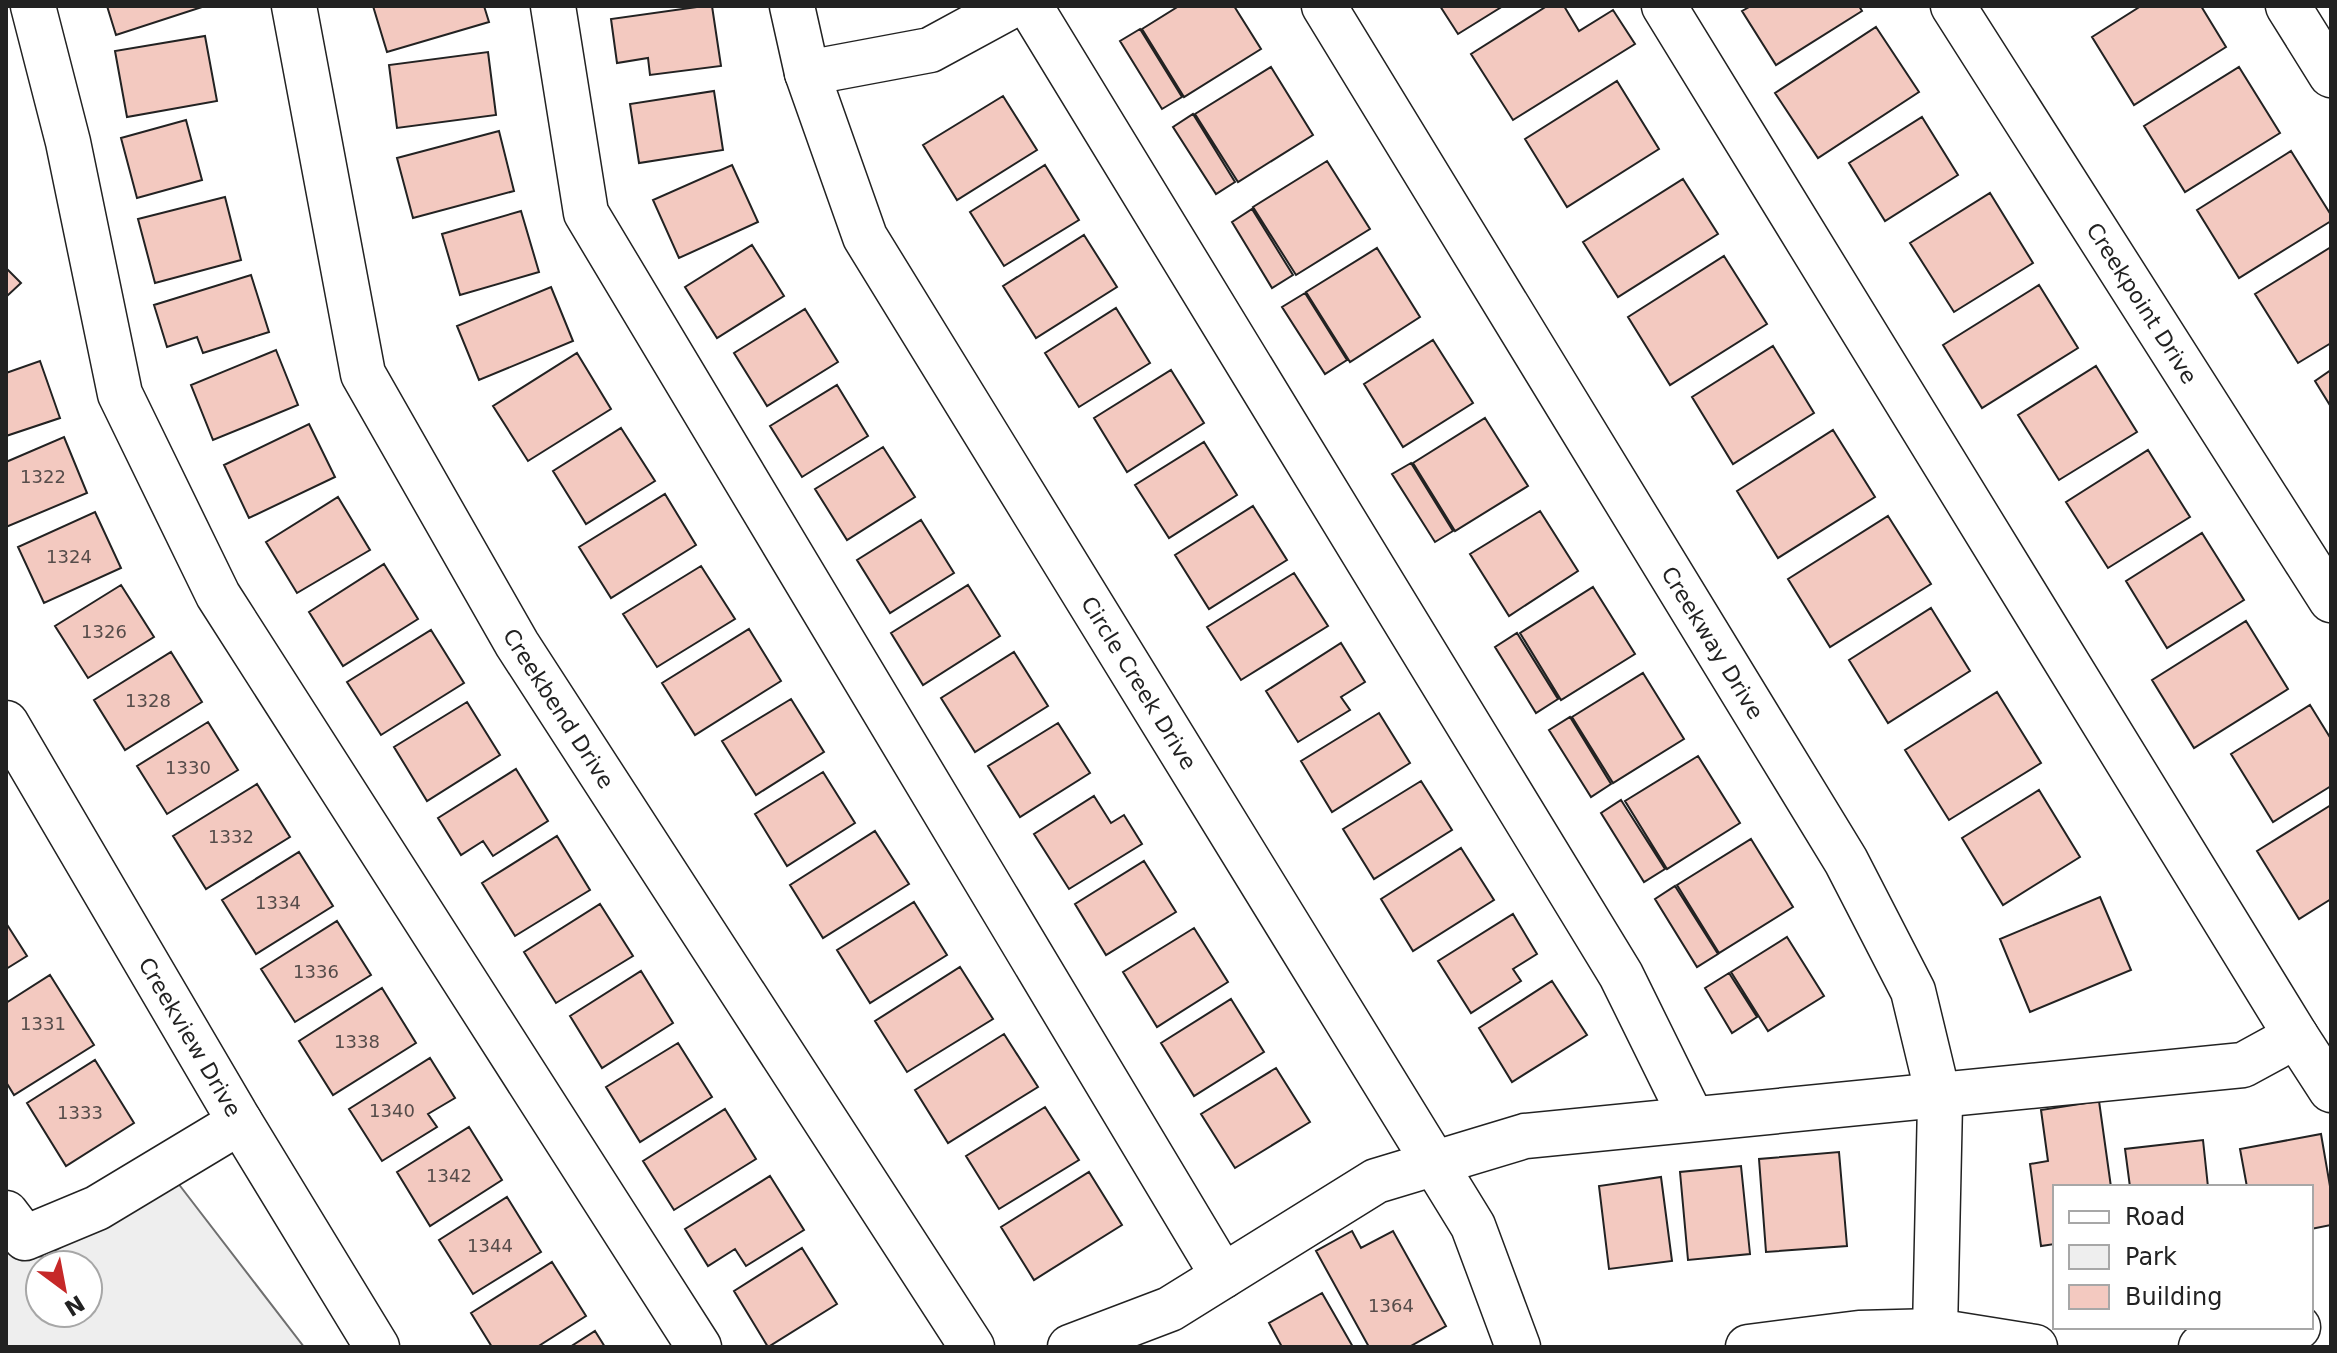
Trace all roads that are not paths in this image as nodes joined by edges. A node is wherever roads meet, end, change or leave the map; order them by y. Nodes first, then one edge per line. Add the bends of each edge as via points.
1 (33, 6) edge
2 (294, 6) edge
3 (553, 6) edge
4 (792, 6) edge
5 (1011, 6) edge
6 (1030, 6) edge
7 (1324, 6) edge
8 (1664, 6) edge
9 (1953, 6) edge
10 (2288, 6) edge
11 (807, 73) junction
12 (2331, 75) edge
13 (2331, 600) edge
14 (6, 723) edge
15 (2296, 1036) junction
16 (2331, 1090) edge
17 (1938, 1095) junction
18 (1692, 1119) junction
19 (240, 1122) junction
20 (1435, 1164) junction
21 (6, 1213) edge
22 (1223, 1276) junction
23 (2292, 1329) edge
24 (1935, 1331) junction
25 (377, 1347) edge
26 (699, 1347) edge
27 (972, 1347) edge
28 (1070, 1347) edge
29 (1518, 1347) edge
30 (1748, 1347) edge
31 (2035, 1347) edge
32 (2201, 1347) edge

1 - 26 street via 68,142 120,394 218,595
2 - 27 street, Creekbend Drive via 363,374 517,644
3 - 22 street via 586,213
4 - 11 street, Circle Creek Drive
5 - 11 street via 930,50
6 - 18 street via 1612,961
7 - 17 street, Creekway Drive via 1846,861 1913,991
8 - 15 street
9 - 13 street, Creekpoint Drive
10 - 12 street
11 - 20 street, Circle Creek Drive via 865,237
14 - 19 street, Creekview Drive
15 - 16 street
15 - 17 street via 2243,1065
17 - 18 street
17 - 24 street, Creekway Drive
18 - 20 street via 1525,1136
19 - 21 street via 97,1208 25,1238
19 - 25 street, Creekview Drive
20 - 22 street via 1376,1181
20 - 29 street, Circle Creek Drive via 1473,1226
22 - 28 street via 1170,1309
23 - 32 street
24 - 30 street via 1859,1333
24 - 31 street

